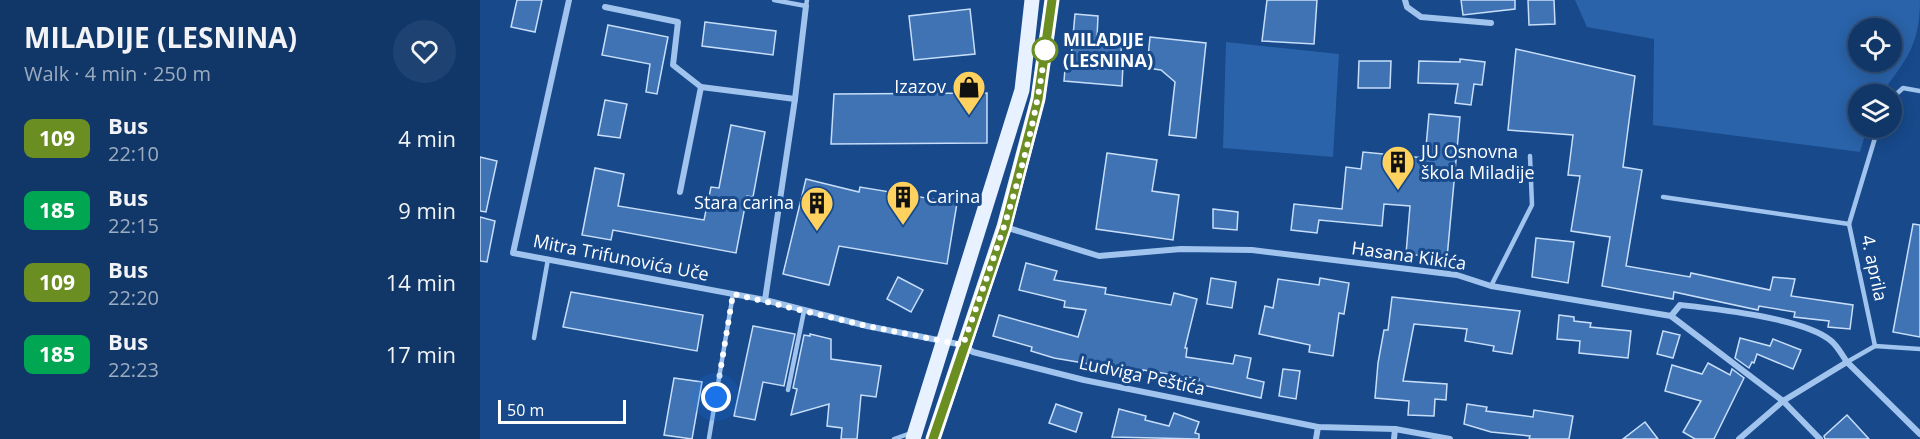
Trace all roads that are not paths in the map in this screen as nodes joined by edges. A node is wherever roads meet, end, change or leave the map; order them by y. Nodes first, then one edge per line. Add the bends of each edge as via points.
1 (569, 0) edge
2 (774, 0) edge
3 (1032, 0) edge
4 (1052, 0) edge
5 (1405, 0) edge
6 (806, 3) edge
7 (604, 7) dead end
8 (1491, 23) dead end
9 (701, 87) junction
10 (1902, 89) edge
11 (1920, 91) edge
12 (795, 99) junction
13 (1875, 138) edge
14 (1530, 156) dead end
15 (681, 192) dead end
16 (1662, 197) dead end
17 (1849, 224) junction
18 (1005, 227) junction
19 (548, 259) junction
20 (1491, 286) junction
21 (733, 294) junction
22 (765, 300) junction
23 (804, 311) junction
24 (1671, 316) junction
25 (534, 338) dead end
26 (946, 340) junction
27 (963, 345) junction
28 (1875, 346) junction
29 (1920, 349) edge
30 (1847, 362) junction
31 (788, 390) dead end
32 (1783, 400) junction
33 (1318, 427) junction
34 (1395, 429) junction
35 (1920, 434) edge
36 (915, 435) edge
37 (709, 438) edge
38 (894, 439) edge
39 (933, 439) edge
40 (1316, 439) edge
41 (1394, 439) edge
42 (1450, 439) edge
43 (1739, 439) edge
44 (1820, 439) edge

1 - 19 street, Mitra Trifunovića Uče via 513,253
2 - 6 lane
3 - 26 main road via 1022,90
4 - 18 main road via 1038,99
5 - 8 street via 1407,7 1421,17
6 - 12 street
7 - 9 street via 678,22 673,65
9 - 12 street
9 - 15 street
10 - 11 lane
12 - 22 street
13 - 17 lane, 4. aprila
14 - 20 lane via 1532,205
16 - 17 lane
17 - 28 lane, 4. aprila
18 - 20 street, Hasana Kikića via 1099,256 1181,249 1252,250 1457,275
18 - 27 main road
19 - 21 street, Mitra Trifunovića Uče
19 - 25 lane
20 - 24 street, Hasana Kikića
21 - 22 street, Mitra Trifunovića Uče
21 - 37 lane
22 - 23 street, Mitra Trifunovića Uče
23 - 26 street, Mitra Trifunovića Uče
23 - 31 lane
24 - 30 street via 1680,305 1804,326 1831,340
24 - 32 street, Hasana Kikića
26 - 27 street, Mitra Trifunovića Uče
26 - 36 main road
27 - 33 street, Ludviga Peštića via 973,352 1084,380
27 - 39 main road
28 - 29 lane
28 - 30 lane
30 - 32 street
30 - 35 street
32 - 43 street
32 - 44 street
33 - 34 street, Ludviga Peštića
33 - 40 street
34 - 41 street
34 - 42 street, Ludviga Peštića
36 - 38 lane

